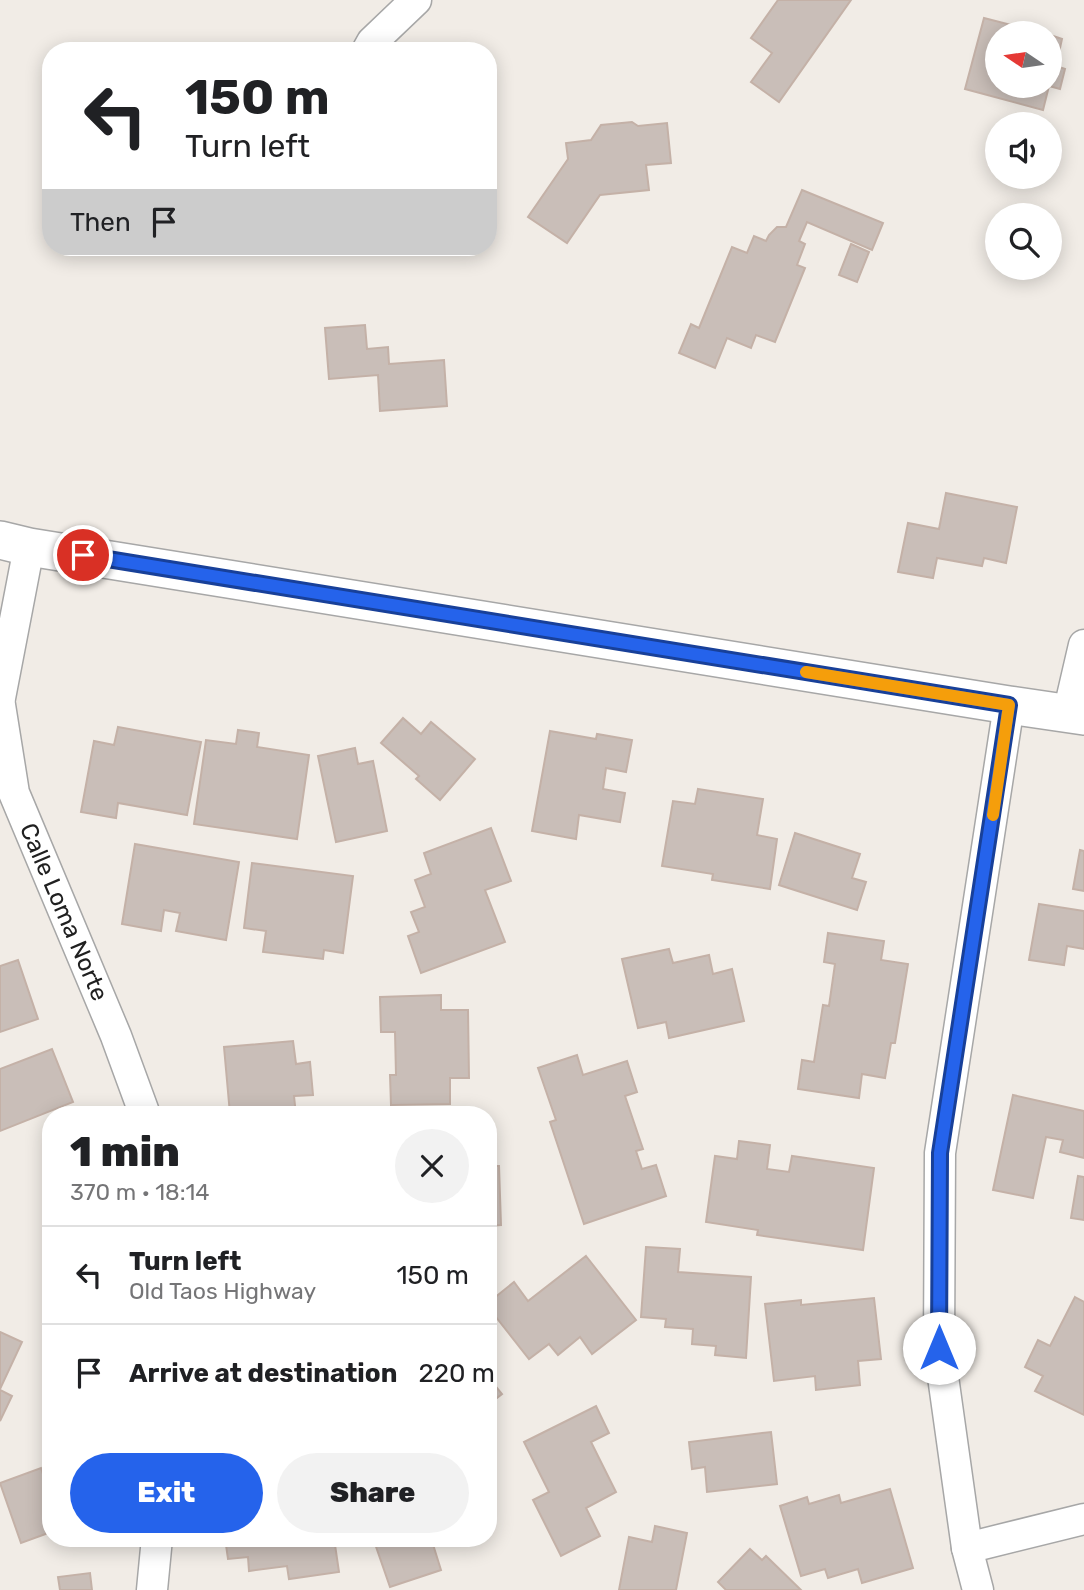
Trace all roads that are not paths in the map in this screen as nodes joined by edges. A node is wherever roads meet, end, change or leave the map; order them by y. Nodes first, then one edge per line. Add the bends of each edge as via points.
1 (416, 0) edge
2 (372, 42) edge
3 (14, 543) edge
4 (1084, 645) edge
5 (0, 698) edge
6 (0, 705) edge
7 (1009, 705) junction
8 (1076, 715) edge
9 (142, 1106) edge
10 (1084, 1519) edge
11 (155, 1547) edge
12 (967, 1548) junction
13 (152, 1590) edge
14 (978, 1590) edge

1 - 2 street
3 - 5 street
3 - 7 street
4 - 8 street
6 - 9 street, Calle Loma Norte via 14,793
7 - 8 street
7 - 12 street via 940,1153 939,1348
10 - 12 street
11 - 13 street
12 - 14 street

